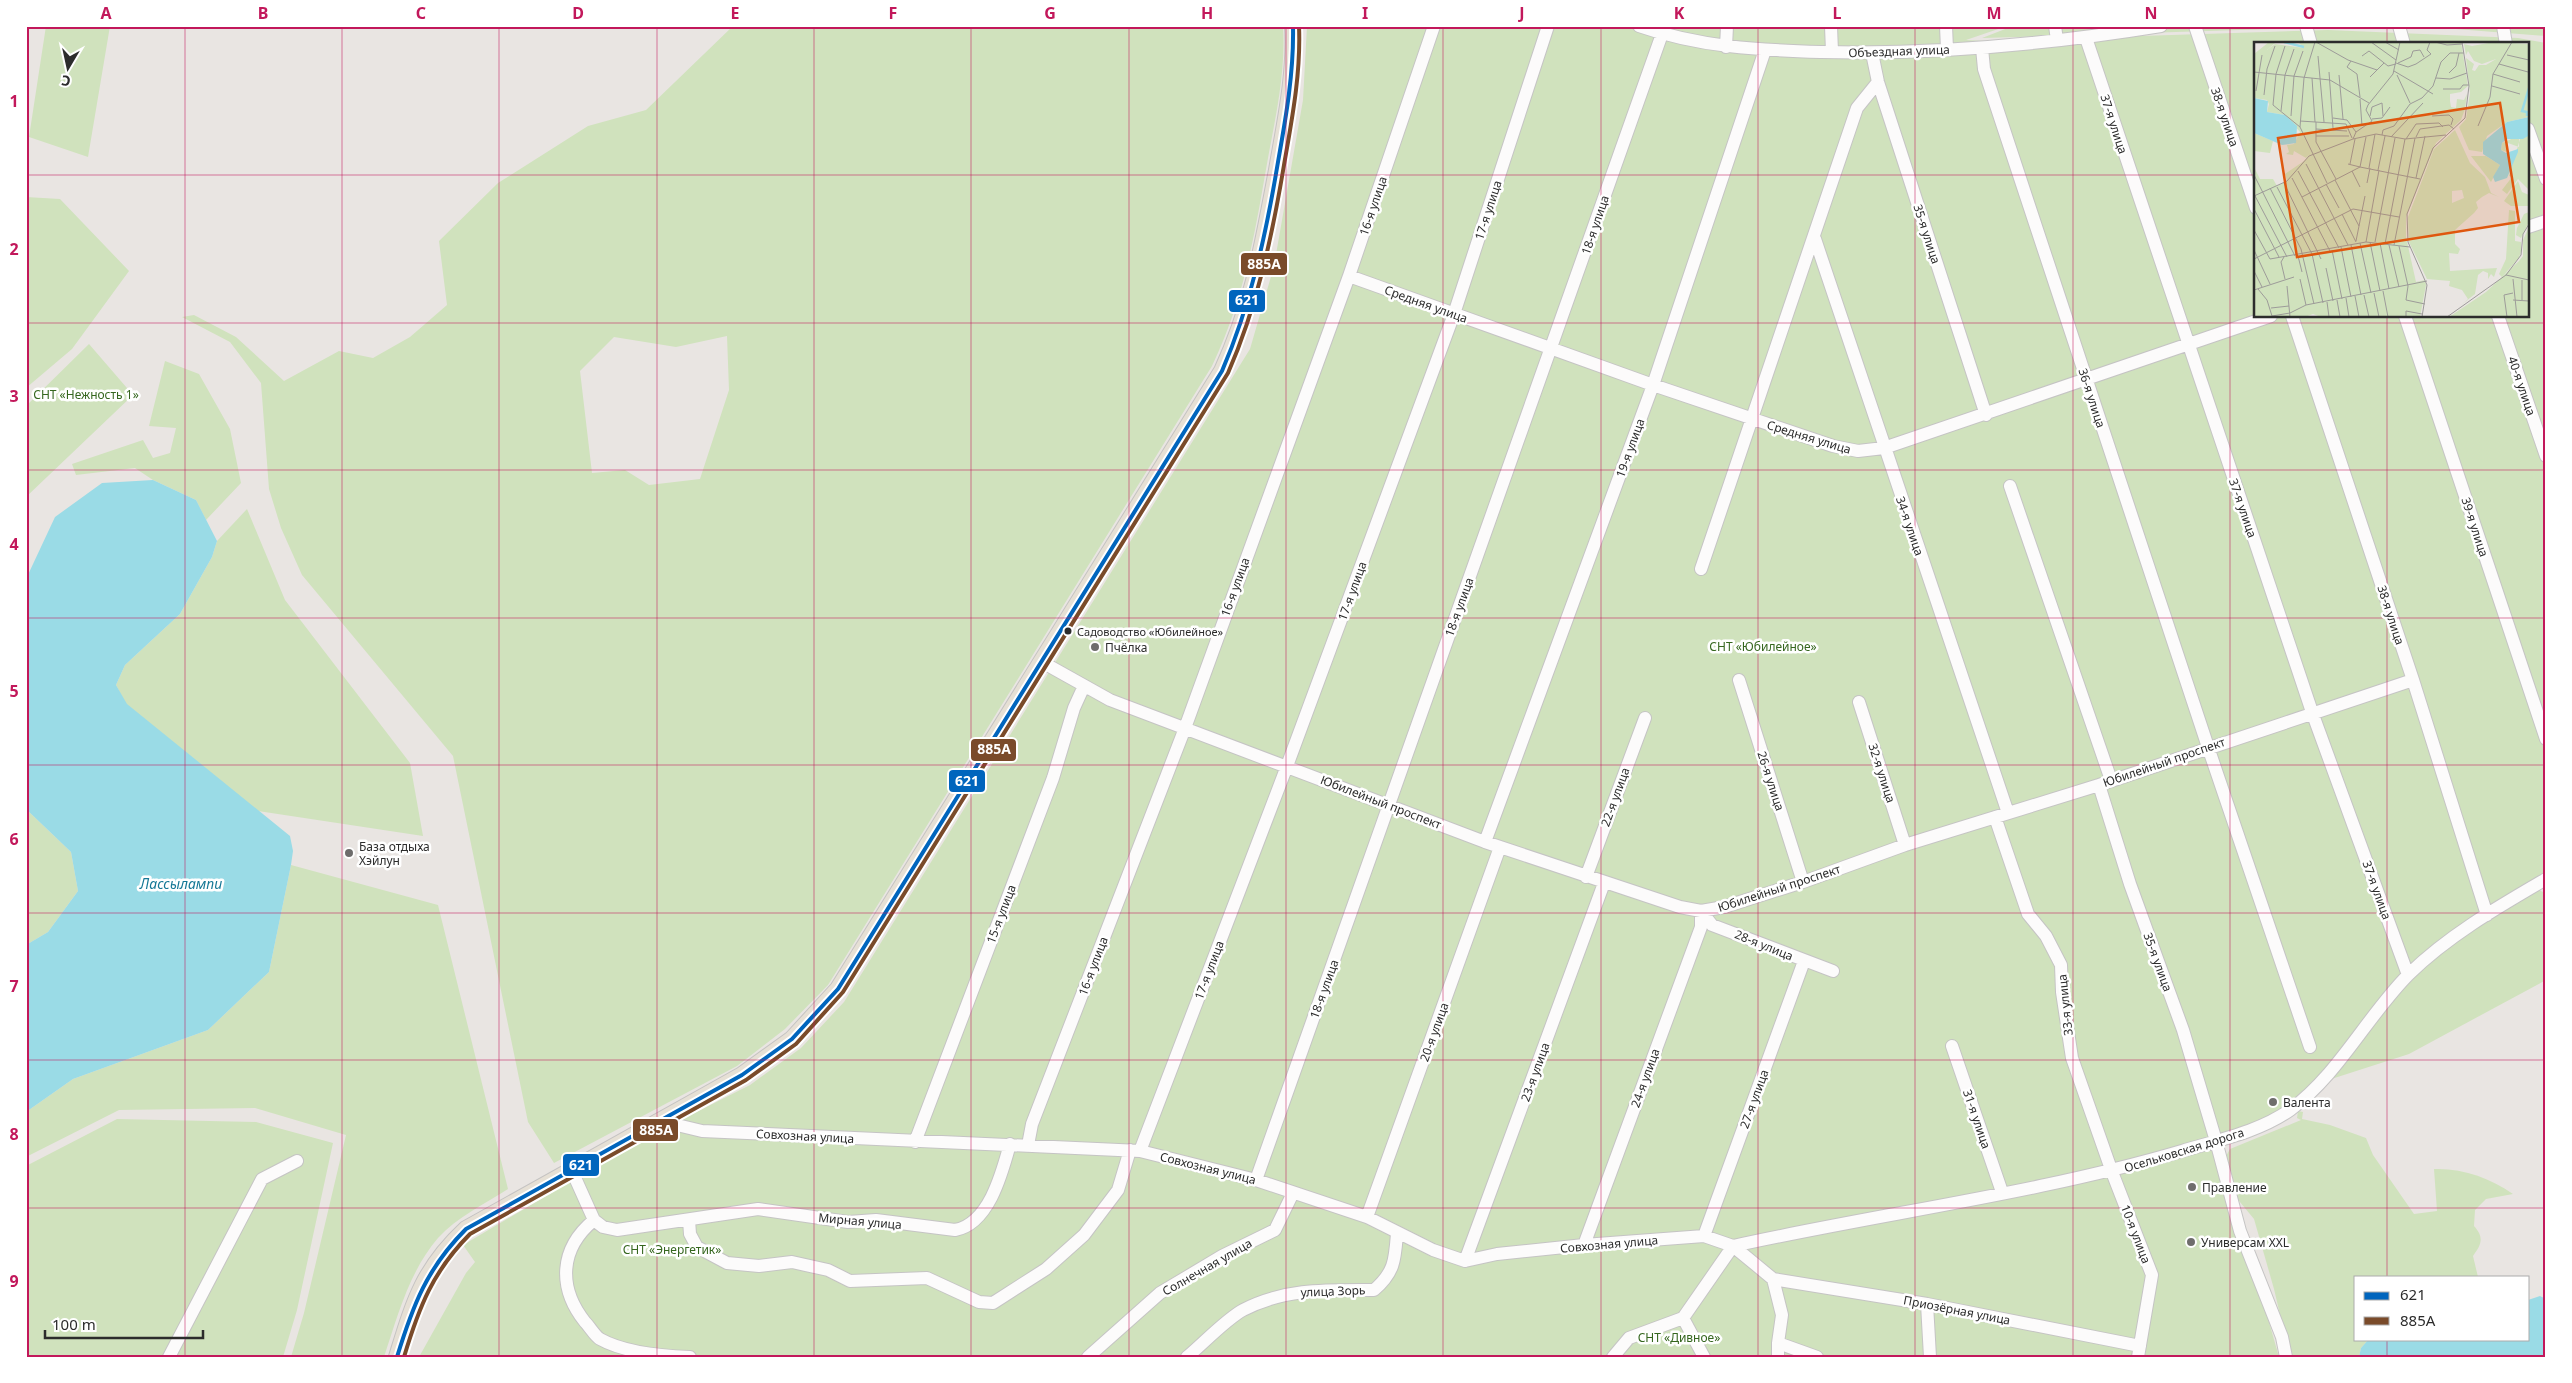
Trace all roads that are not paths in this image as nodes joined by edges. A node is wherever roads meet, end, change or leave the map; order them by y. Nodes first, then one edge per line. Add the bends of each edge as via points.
1 (1293, 26) edge
2 (1434, 26) edge
3 (1548, 26) edge
4 (1639, 26) edge
5 (1727, 26) edge
6 (1831, 26) edge
7 (1946, 26) edge
8 (2055, 26) edge
9 (2161, 26) edge
10 (2195, 26) edge
11 (2306, 26) edge
12 (2399, 26) edge
13 (2503, 26) edge
14 (1662, 34) junction
15 (2086, 38) junction
16 (2057, 40) junction
17 (2310, 42) edge
18 (2403, 42) edge
19 (2506, 42) edge
20 (1726, 47) junction
21 (1982, 48) junction
22 (1947, 49) junction
23 (1765, 50) junction
24 (1832, 52) junction
25 (1872, 53) junction
26 (1878, 82) junction
27 (2530, 135) edge
28 (2546, 180) edge
29 (2254, 202) edge
30 (2546, 221) edge
31 (2530, 226) edge
32 (1814, 239) junction
33 (1350, 276) junction
34 (1454, 314) junction
35 (2265, 318) edge
36 (2293, 318) edge
37 (2406, 318) edge
38 (2499, 318) edge
39 (2187, 345) junction
40 (1551, 348) junction
41 (2086, 380) junction
42 (1653, 385) junction
43 (1986, 415) junction
44 (1753, 420) junction
45 (1884, 448) junction
46 (2546, 456) edge
47 (2010, 486) dead end
48 (1701, 569) dead end
49 (1042, 662) junction
50 (1739, 680) dead end
51 (2413, 680) junction
52 (1084, 686) junction
53 (1858, 702) dead end
54 (2312, 712) junction
55 (1645, 718) dead end
56 (1185, 728) junction
57 (2546, 739) edge
58 (2208, 747) junction
59 (1287, 766) junction
60 (2112, 780) junction
61 (2099, 784) junction
62 (1389, 805) junction
63 (2008, 813) junction
64 (1995, 817) junction
65 (1485, 842) junction
66 (1905, 845) junction
67 (1500, 847) junction
68 (1586, 877) junction
69 (2546, 879) edge
70 (1803, 882) junction
71 (1604, 883) junction
72 (1702, 911) junction
73 (2487, 914) junction
74 (1804, 961) junction
75 (1833, 971) dead end
76 (2408, 975) junction
77 (1952, 1046) dead end
78 (2310, 1047) dead end
79 (670, 1115) junction
80 (2216, 1140) junction
81 (915, 1142) junction
82 (1010, 1144) junction
83 (1028, 1145) junction
84 (1135, 1150) junction
85 (297, 1161) dead end
86 (572, 1171) junction
87 (2112, 1172) junction
88 (1256, 1180) junction
89 (2002, 1192) junction
90 (1293, 1193) junction
91 (1367, 1217) junction
92 (594, 1220) junction
93 (689, 1220) junction
94 (1397, 1233) junction
95 (1704, 1236) junction
96 (1584, 1245) junction
97 (1733, 1246) junction
98 (1465, 1261) junction
99 (1773, 1279) junction
100 (1927, 1304) junction
101 (1683, 1318) junction
102 (1778, 1343) junction
103 (2139, 1351) edge
104 (169, 1357) edge
105 (397, 1357) edge
106 (690, 1357) edge
107 (1088, 1357) edge
108 (1187, 1357) edge
109 (1613, 1357) edge
110 (1704, 1357) edge
111 (1778, 1357) edge
112 (1817, 1357) edge
113 (1930, 1357) edge
114 (2286, 1357) edge

1 - 49 main road via 1289,100 1260,262 1238,336 1222,371
2 - 33 street, 16-я улица
3 - 34 street, 17-я улица
4 - 14 street, Объездная улица
5 - 20 street
6 - 24 street
7 - 22 street
8 - 16 street
9 - 15 street, Объездная улица
10 - 29 street, 38-я улица
11 - 17 street
12 - 18 street
13 - 19 street
14 - 20 street, Объездная улица
14 - 40 street, 18-я улица
15 - 16 street, Объездная улица
15 - 39 street, 37-я улица
16 - 21 street, Объездная улица
20 - 23 street, Объездная улица
21 - 22 street, Объездная улица
21 - 41 street, 36-я улица via 1984,69
22 - 25 street, Объездная улица
23 - 24 street, Объездная улица
23 - 42 street, 19-я улица
24 - 25 street, Объездная улица
25 - 26 street, 35-я улица
26 - 32 street via 1857,108
26 - 43 street, 35-я улица
27 - 28 street
30 - 31 street
32 - 44 street
32 - 45 street, 34-я улица
33 - 34 street, Средняя улица
33 - 56 street, 16-я улица
34 - 40 street, Средняя улица
34 - 59 street, 17-я улица
35 - 39 street, Средняя улица
36 - 51 street, 38-я улица
37 - 57 street, 39-я улица
38 - 46 street, 40-я улица
39 - 41 street, Средняя улица
39 - 54 street, 37-я улица
40 - 42 street, Средняя улица
40 - 62 street, 18-я улица
41 - 43 street, Средняя улица
41 - 58 street, 36-я улица
42 - 44 street, Средняя улица
42 - 65 street, 19-я улица
43 - 45 street, Средняя улица
44 - 45 street, Средняя улица via 1833,446 1858,451
44 - 48 street
45 - 63 street, 34-я улица
47 - 60 street
49 - 52 street, Юбилейный проспект
49 - 79 main road via 838,989 792,1039 742,1075
50 - 70 street, 26-я улица
51 - 54 street, Юбилейный проспект
51 - 73 street, 38-я улица
52 - 56 street, Юбилейный проспект via 1110,700
52 - 81 street, 15-я улица via 1053,778
53 - 66 street, 32-я улица
54 - 58 street, Юбилейный проспект
54 - 76 street, 37-я улица
55 - 68 street, 22-я улица
56 - 59 street, Юбилейный проспект
56 - 83 street, 16-я улица via 1032,1124
58 - 60 street, Юбилейный проспект
58 - 78 street, 36-я улица
59 - 62 street, Юбилейный проспект
59 - 84 street, 17-я улица
60 - 61 street, Юбилейный проспект
61 - 63 street, Юбилейный проспект
61 - 80 street, 35-я улица via 2130,884 2183,1030
62 - 65 street, Юбилейный проспект
62 - 88 street, 18-я улица
63 - 64 street, Юбилейный проспект
64 - 66 street, Юбилейный проспект
64 - 87 street, 33-я улица via 2028,914 2046,936 2061,965 2072,1058
65 - 67 street, Юбилейный проспект
66 - 70 street, Юбилейный проспект
67 - 68 street, Юбилейный проспект
67 - 91 street, 20-я улица
68 - 71 street, Юбилейный проспект
69 - 73 street, Осельковская дорога
70 - 72 street, Юбилейный проспект
71 - 72 street, Юбилейный проспект
71 - 98 street, 23-я улица
72 - 74 street, 28-я улица via 1712,925
72 - 96 street, 24-я улица via 1701,927
73 - 76 street, Осельковская дорога
74 - 75 street, 28-я улица
74 - 95 street, 27-я улица
76 - 80 street, Осельковская дорога via 2319,1083 2290,1110 2253,1130
77 - 89 street, 31-я улица
79 - 81 street, Совхозная улица via 677,1125 702,1131
79 - 86 main road
80 - 87 street, Осельковская дорога
80 - 114 street, 35-я улица via 2240,1231 2282,1337
81 - 82 street, Совхозная улица
82 - 83 street, Совхозная улица
82 - 93 street, Мирная улица via 1002,1177 993,1195 966,1228 955,1230 876,1220 848,1222 758,1209
83 - 84 street, Совхозная улица
84 - 88 street, Совхозная улица
84 - 93 street, 17-я улица via 1118,1190 1084,1235 1046,1269 993,1303 979,1302 927,1278 850,1281 828,1270 792,1262 759,1266 727,1263 697,1247 690,1234
85 - 104 street via 262,1179
86 - 92 street
86 - 105 main road via 466,1229 447,1246 423,1281
87 - 89 street, Осельковская дорога
87 - 103 street, 10-я улица via 2152,1275
88 - 90 street, Совхозная улица
89 - 97 street, Осельковская дорога
90 - 91 street, Совхозная улица
90 - 107 street, Солнечная улица via 1274,1230 1160,1293
91 - 94 street, Совхозная улица
92 - 93 street via 603,1228 616,1230
92 - 106 street via 574,1243 566,1264 567,1289 578,1312 599,1339 650,1355
94 - 98 street, Совхозная улица
94 - 108 street, улица Зорь via 1394,1261 1388,1278 1374,1290 1304,1290 1275,1297 1242,1311
95 - 96 street, Совхозная улица
95 - 97 street, Совхозная улица
96 - 98 street, Совхозная улица via 1497,1254
97 - 99 street
97 - 101 street
99 - 100 street, Приозёрная улица
99 - 102 street via 1782,1316
100 - 103 street, Приозёрная улица
100 - 113 street
101 - 109 street via 1629,1338
101 - 110 street
102 - 111 street
102 - 112 street

